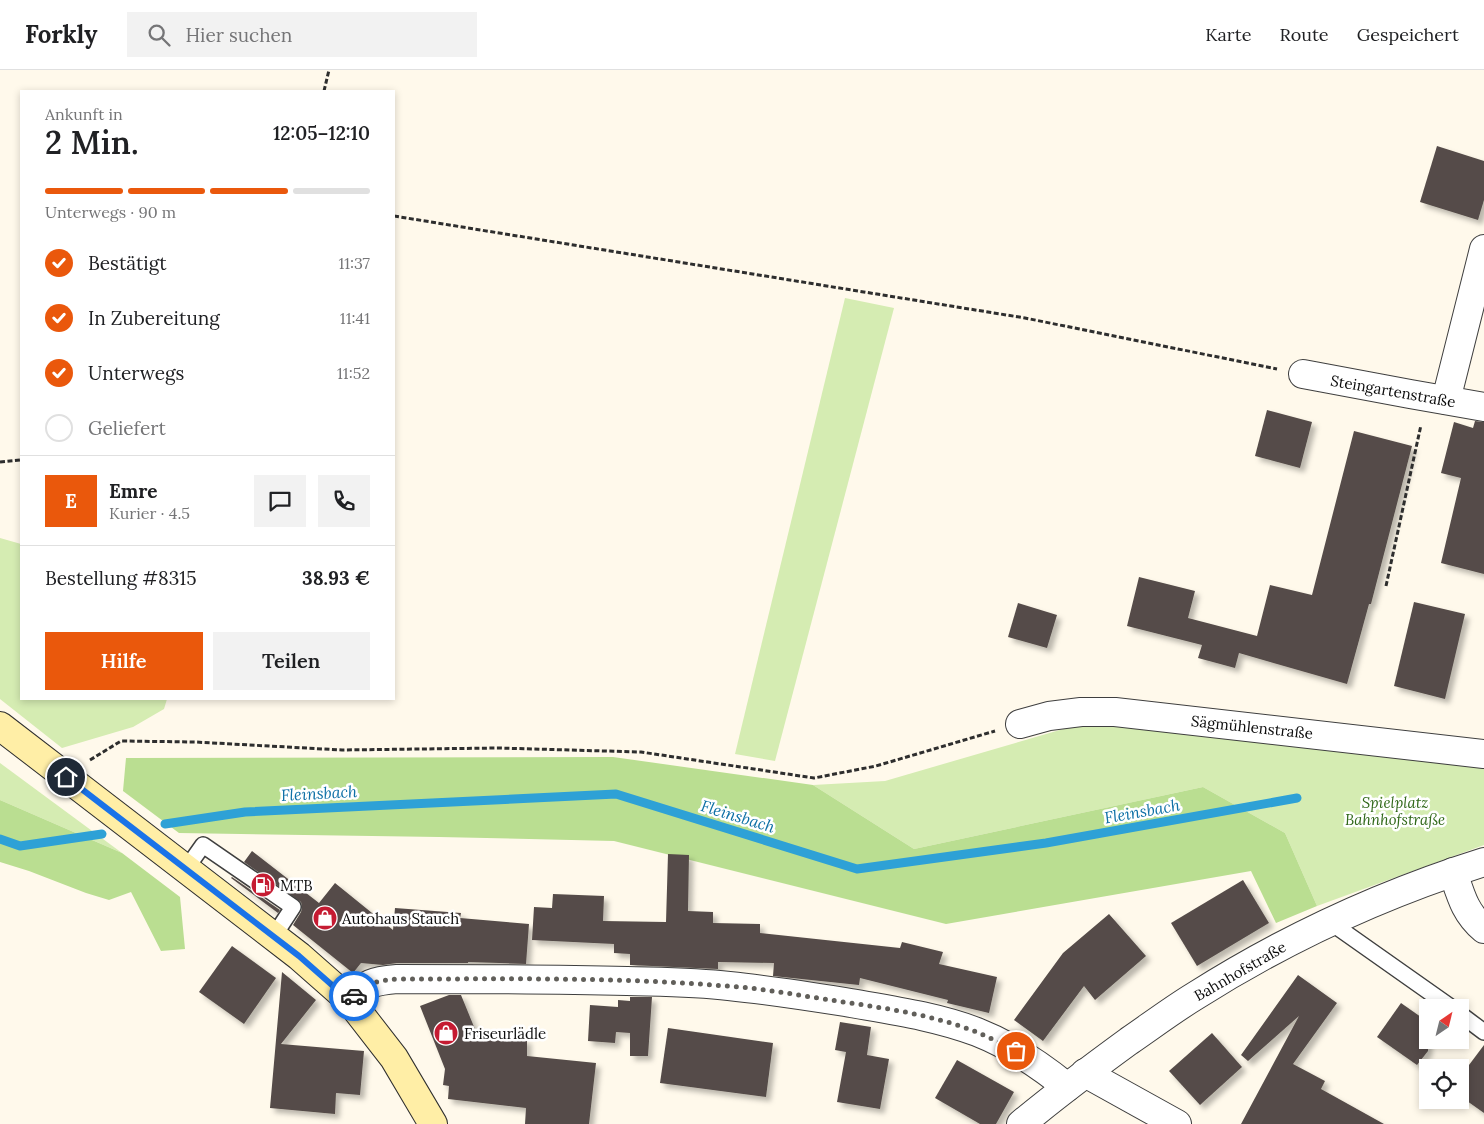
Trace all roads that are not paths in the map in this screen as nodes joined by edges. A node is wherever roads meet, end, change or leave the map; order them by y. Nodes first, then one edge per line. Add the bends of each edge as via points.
1 (1484, 249) edge
2 (1303, 374) road end
3 (1436, 399) junction
4 (1484, 406) edge
5 (1020, 724) road end
6 (0, 726) edge
7 (1484, 754) edge
8 (1484, 862) edge
9 (1453, 872) junction
10 (1330, 922) junction
11 (1484, 929) edge
12 (1439, 999) edge
13 (349, 1000) junction
14 (1469, 1021) edge
15 (1484, 1032) edge
16 (1076, 1080) junction
17 (433, 1124) edge
18 (1021, 1124) edge
19 (1176, 1124) edge

1 - 3 street
2 - 3 street, Steingartenstraße
3 - 4 street, Steingartenstraße
5 - 7 street, Sägmühlenstraße via 1049,716 1115,712
6 - 13 main road via 274,936
8 - 9 street, Bahnhofstraße
9 - 10 street, Bahnhofstraße
9 - 11 street via 1473,920
10 - 12 lane
10 - 16 street, Bahnhofstraße via 1194,996
13 - 16 street via 363,987 377,981 397,979 597,980 737,987 861,1005 942,1021 978,1033 1044,1068
13 - 17 main road via 394,1058
14 - 15 lane
16 - 18 street, Bahnhofstraße
16 - 19 street

